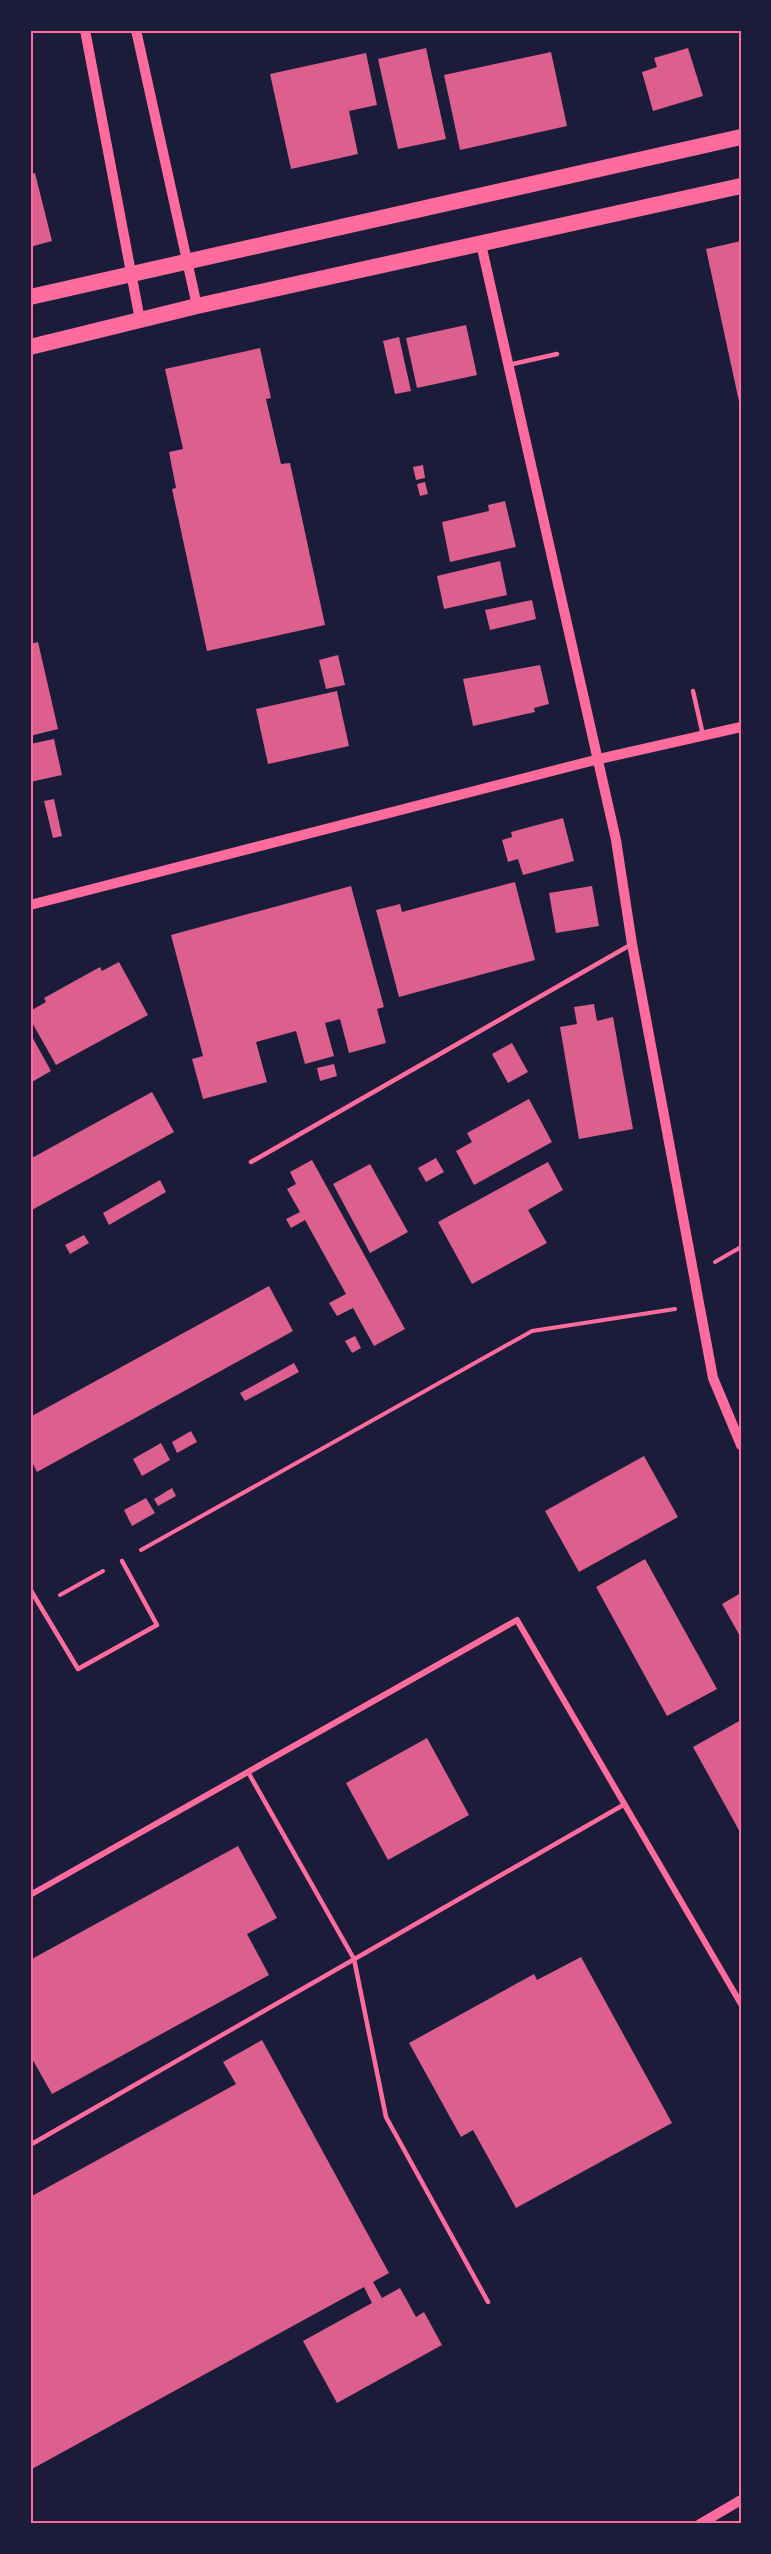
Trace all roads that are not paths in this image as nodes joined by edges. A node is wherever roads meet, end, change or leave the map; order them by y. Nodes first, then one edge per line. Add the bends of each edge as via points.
1 (85, 30) edge
2 (136, 30) edge
3 (741, 137) edge
4 (741, 186) edge
5 (481, 244) junction
6 (188, 263) junction
7 (131, 276) junction
8 (30, 297) edge
9 (197, 306) junction
10 (140, 320) junction
11 (30, 347) edge
12 (557, 354) dead end
13 (508, 365) junction
14 (693, 691) dead end
15 (741, 727) edge
16 (703, 736) junction
17 (599, 759) junction
18 (30, 905) edge
19 (632, 944) junction
20 (251, 1162) dead end
21 (741, 1445) edge
22 (122, 1561) road end
23 (30, 1588) edge
24 (248, 1772) junction
25 (624, 1804) junction
26 (30, 1895) edge
27 (354, 1959) junction
28 (741, 2004) edge
29 (30, 2145) edge
30 (488, 2302) dead end
31 (741, 2500) edge
32 (700, 2524) edge

1 - 7 street
2 - 6 street
3 - 6 highway
4 - 5 highway
5 - 9 highway
5 - 13 street
6 - 7 highway
6 - 9 street
7 - 8 highway
7 - 10 street
9 - 10 highway
10 - 11 highway
12 - 13 lane
13 - 17 street
14 - 16 lane
15 - 16 street
16 - 17 street
17 - 18 street
17 - 19 street
19 - 20 lane
19 - 21 street via 713,1378
22 - 23 lane via 157,1624 78,1669
24 - 25 street via 517,1620
24 - 26 street
24 - 27 lane
25 - 27 lane
25 - 28 street
27 - 29 lane
27 - 30 lane via 386,2117
31 - 32 street

